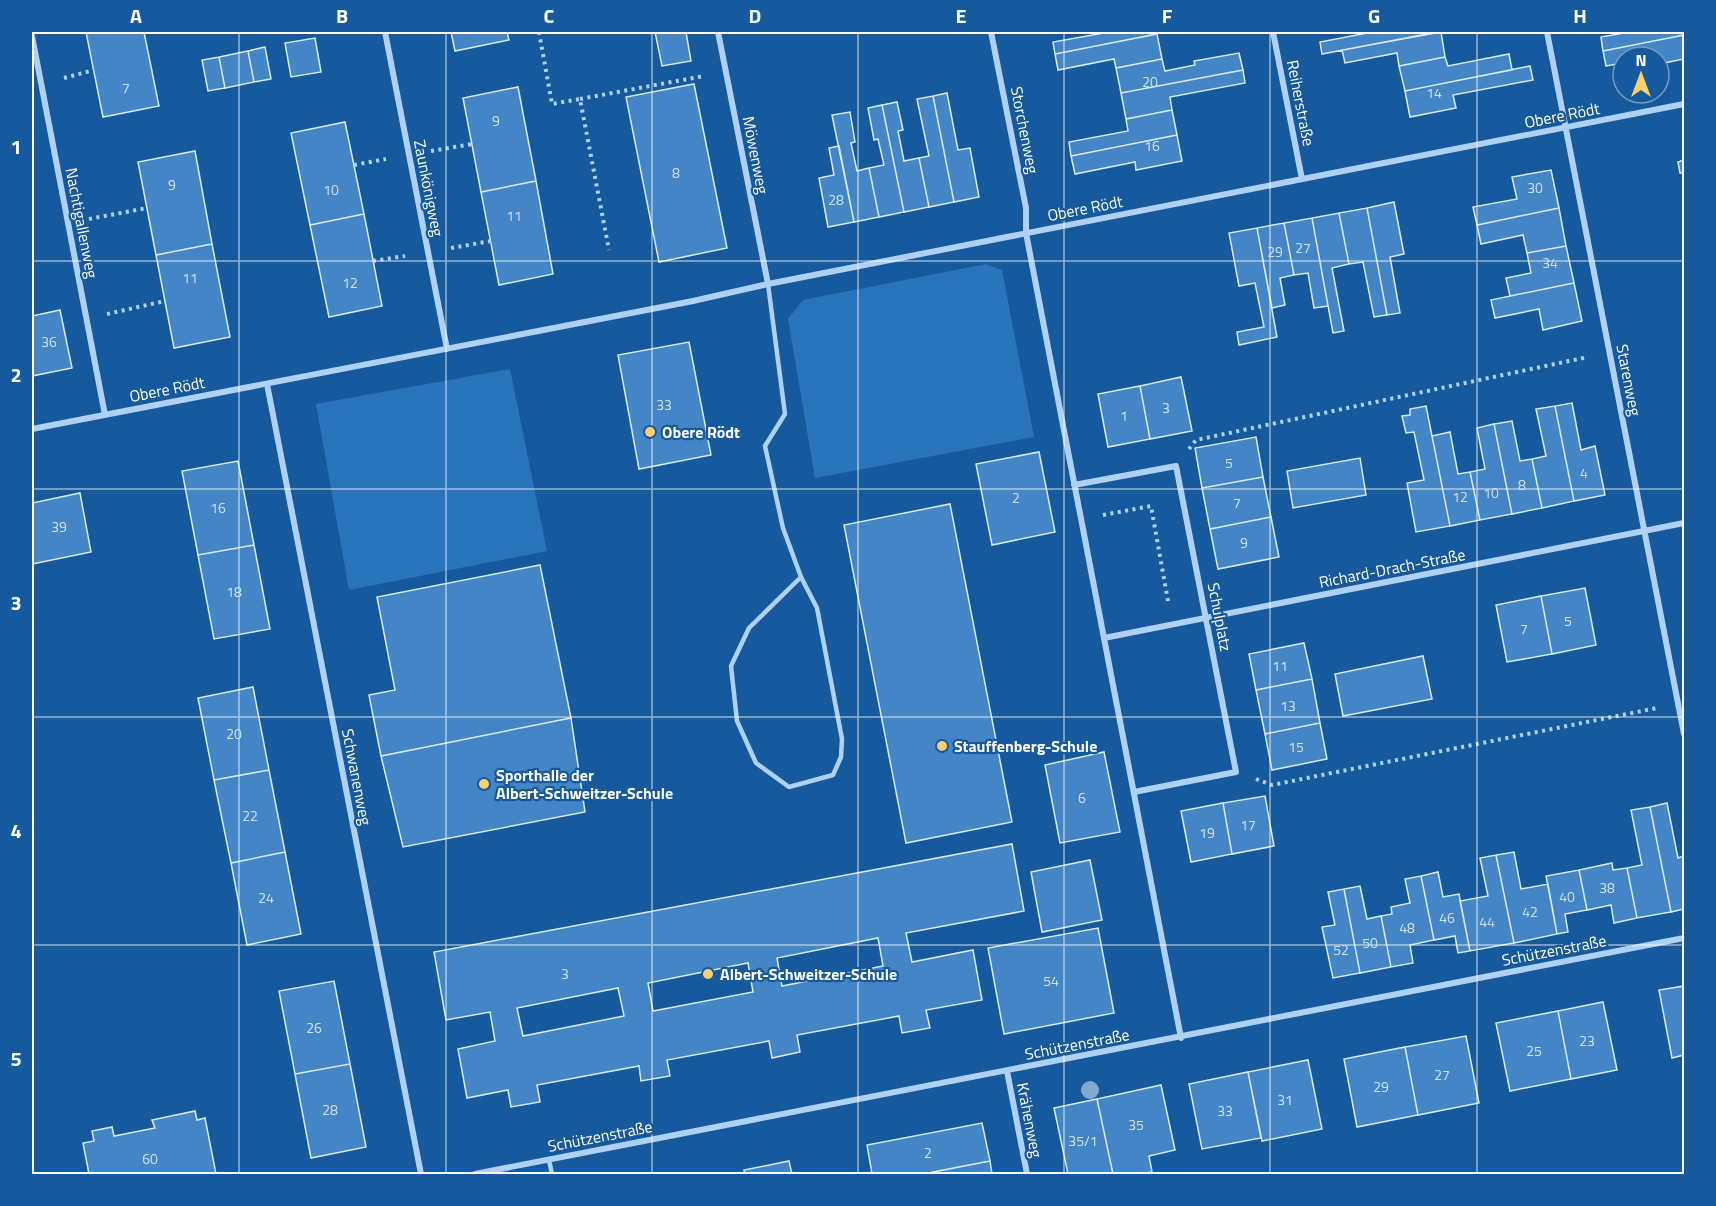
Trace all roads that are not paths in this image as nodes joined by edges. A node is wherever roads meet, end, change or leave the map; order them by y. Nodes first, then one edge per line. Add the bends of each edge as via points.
1 (385, 32) edge
2 (718, 32) edge
3 (991, 32) edge
4 (1273, 32) edge
5 (1546, 32) edge
6 (32, 36) edge
7 (1684, 104) edge
8 (1565, 128) junction
9 (1302, 179) junction
10 (1026, 233) junction
11 (768, 284) junction
12 (447, 349) junction
13 (267, 384) junction
14 (105, 415) junction
15 (32, 429) edge
16 (1074, 485) junction
17 (1684, 524) edge
18 (1645, 531) junction
19 (801, 578) junction
20 (1206, 619) junction
21 (1104, 638) junction
22 (1684, 734) edge
23 (1134, 792) junction
24 (1684, 938) edge
25 (1181, 1038) junction
26 (1007, 1071) junction
27 (549, 1160) junction
28 (421, 1174) edge
29 (475, 1174) edge
30 (552, 1174) edge
31 (1027, 1174) edge

1 - 12 street, Zaunkönigweg
2 - 11 street, Möwenweg
3 - 10 street, Storchenweg via 1026,208
4 - 9 street, Reiherstraße
5 - 8 street, Starenweg
6 - 14 street, Nachtigallenweg
7 - 8 street, Obere Rödt
8 - 9 street, Obere Rödt
8 - 18 street, Starenweg
9 - 10 street, Obere Rödt
10 - 11 street, Obere Rödt
10 - 16 street
11 - 12 street, Obere Rödt
11 - 19 lane via 786,414 765,446 783,528
12 - 13 street, Obere Rödt
13 - 14 street, Obere Rödt
13 - 28 street, Schwanenweg
14 - 15 street, Obere Rödt
16 - 20 street, Schulplatz via 1176,466
16 - 21 street
17 - 18 street, Richard-Drach-Straße
18 - 20 street, Richard-Drach-Straße
18 - 22 street, Starenweg
19 - 19 lane via 817,608 842,739 841,758 834,775 789,786 756,763 737,721 731,666 749,628
20 - 21 street, Richard-Drach-Straße
20 - 23 street, Schulplatz via 1236,772
21 - 23 street
23 - 25 street
24 - 25 street, Schützenstraße
25 - 26 street, Schützenstraße
26 - 27 street, Schützenstraße
26 - 31 street, Krähenweg
27 - 29 street, Schützenstraße
27 - 30 lane

